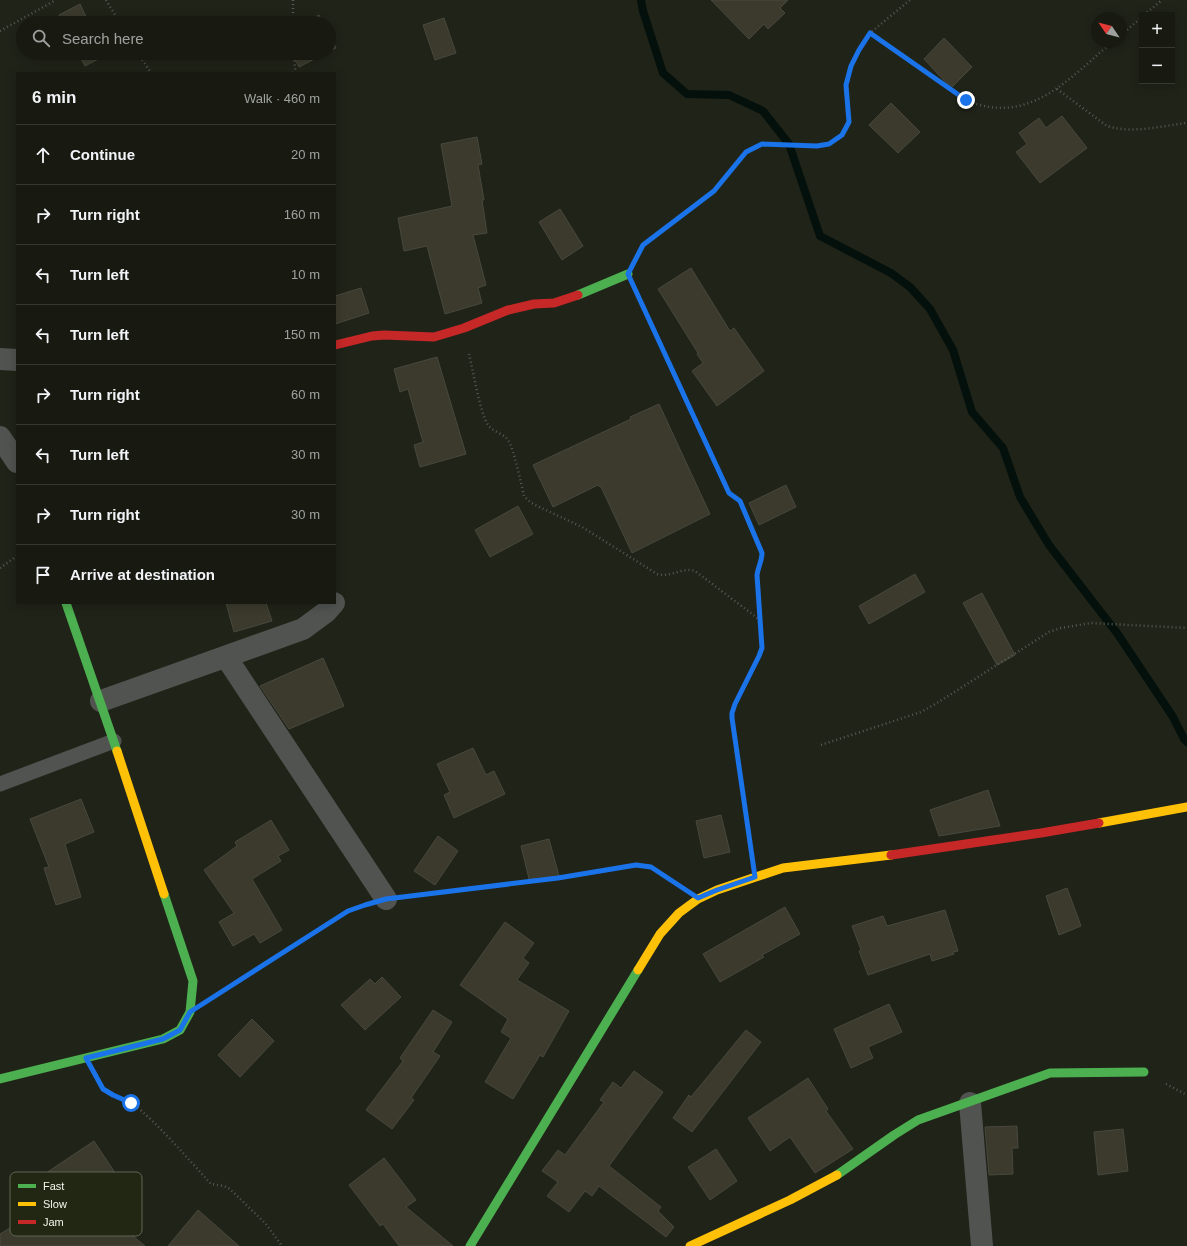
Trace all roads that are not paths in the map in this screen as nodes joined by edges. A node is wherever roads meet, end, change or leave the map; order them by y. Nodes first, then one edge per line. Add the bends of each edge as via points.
1 (628, 274) road end
2 (336, 345) edge
3 (0, 359) edge
4 (16, 360) edge
5 (0, 437) edge
6 (16, 461) edge
7 (66, 604) edge
8 (333, 604) edge
9 (226, 657) junction
10 (101, 701) junction
11 (114, 741) junction
12 (0, 784) edge
13 (1187, 807) edge
14 (386, 899) road end
15 (1144, 1072) dead end
16 (0, 1079) edge
17 (970, 1103) junction
18 (470, 1246) edge
19 (690, 1246) edge
20 (982, 1246) edge

1 - 2 street via 565,300 508,310 434,337 384,335
3 - 4 street
5 - 6 street
7 - 10 street
8 - 9 street via 303,629
9 - 10 street
9 - 14 street
10 - 11 street
11 - 12 lane
11 - 16 street via 193,981 190,1012 180,1030 163,1039
13 - 18 street via 912,853 783,868 698,898 679,913 660,934
15 - 17 street via 1050,1073
17 - 19 street via 918,1120 824,1183
17 - 20 street

